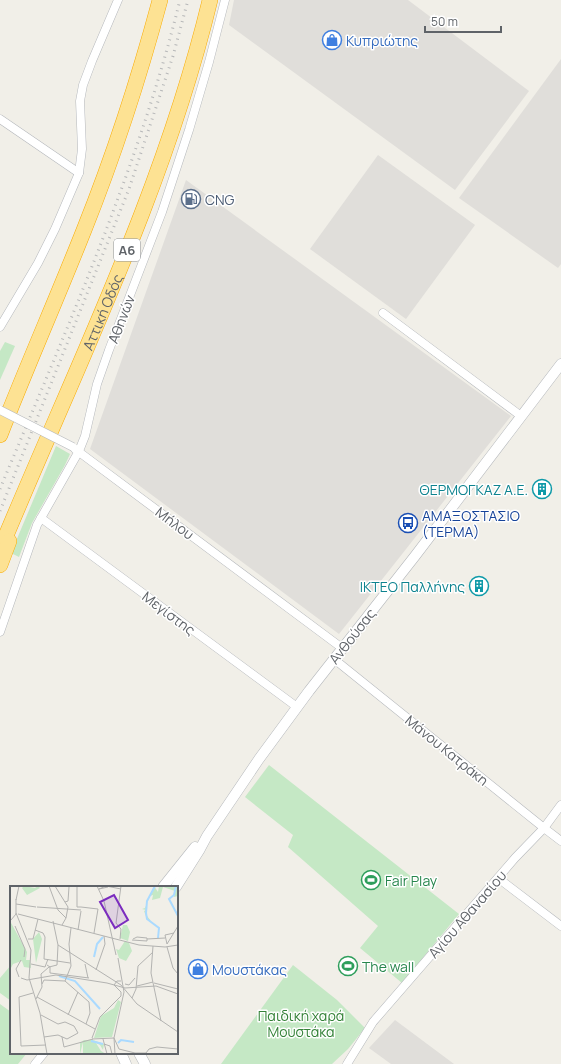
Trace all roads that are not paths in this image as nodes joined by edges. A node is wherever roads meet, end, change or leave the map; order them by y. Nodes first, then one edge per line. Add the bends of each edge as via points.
1 (118, 0) edge
2 (160, 0) edge
3 (210, 0) edge
4 (225, 0) edge
5 (0, 119) edge
6 (79, 173) junction
7 (382, 313) dead end
8 (0, 326) edge
9 (561, 364) edge
10 (0, 410) edge
11 (521, 416) junction
12 (0, 435) edge
13 (76, 449) junction
14 (24, 493) junction
15 (41, 518) junction
16 (0, 550) edge
17 (0, 565) edge
18 (0, 632) edge
19 (342, 648) junction
20 (334, 659) junction
21 (297, 707) junction
22 (561, 805) edge
23 (544, 828) junction
24 (207, 836) junction
25 (561, 841) edge
26 (498, 878) junction
27 (164, 886) edge
28 (177, 886) edge
29 (561, 926) edge
30 (43, 1054) edge
31 (121, 1054) edge
32 (140, 1054) edge
33 (35, 1064) edge
34 (126, 1064) edge
35 (145, 1064) edge
36 (347, 1064) edge

1 - 6 street via 83,85 80,102 82,149
2 - 12 highway via 128,110 102,182
3 - 14 highway, Αττική Οδός / Α6 via 166,149 88,346
4 - 13 street, Αθηνών via 189,130 162,212 97,384 85,436
5 - 6 street
6 - 8 street via 56,229
7 - 11 street
9 - 11 street, Ανθούσας
10 - 13 street, Μήλου, bridge
11 - 19 street, Ανθούσας
13 - 15 street, Αθηνών
13 - 19 street, Μήλου
14 - 16 highway, Αττική Οδός / Α6
14 - 17 highway
15 - 18 street, Αθηνών via 28,548
15 - 21 street, Μεγίστης
19 - 20 street, Ανθούσας
20 - 21 street, Ανθούσας
20 - 23 street, Μάνου Κατράκη
21 - 24 street, Ανθούσας
22 - 23 street, Αγίου Αθανασίου
23 - 25 street, Μάνου Κατράκη
23 - 26 street, Αγίου Αθανασίου
24 - 27 street, Ανθούσας
24 - 28 street, Ανθούσας
26 - 29 street
26 - 36 street, Αγίου Αθανασίου via 373,1022
30 - 33 street
31 - 34 street
32 - 35 street

